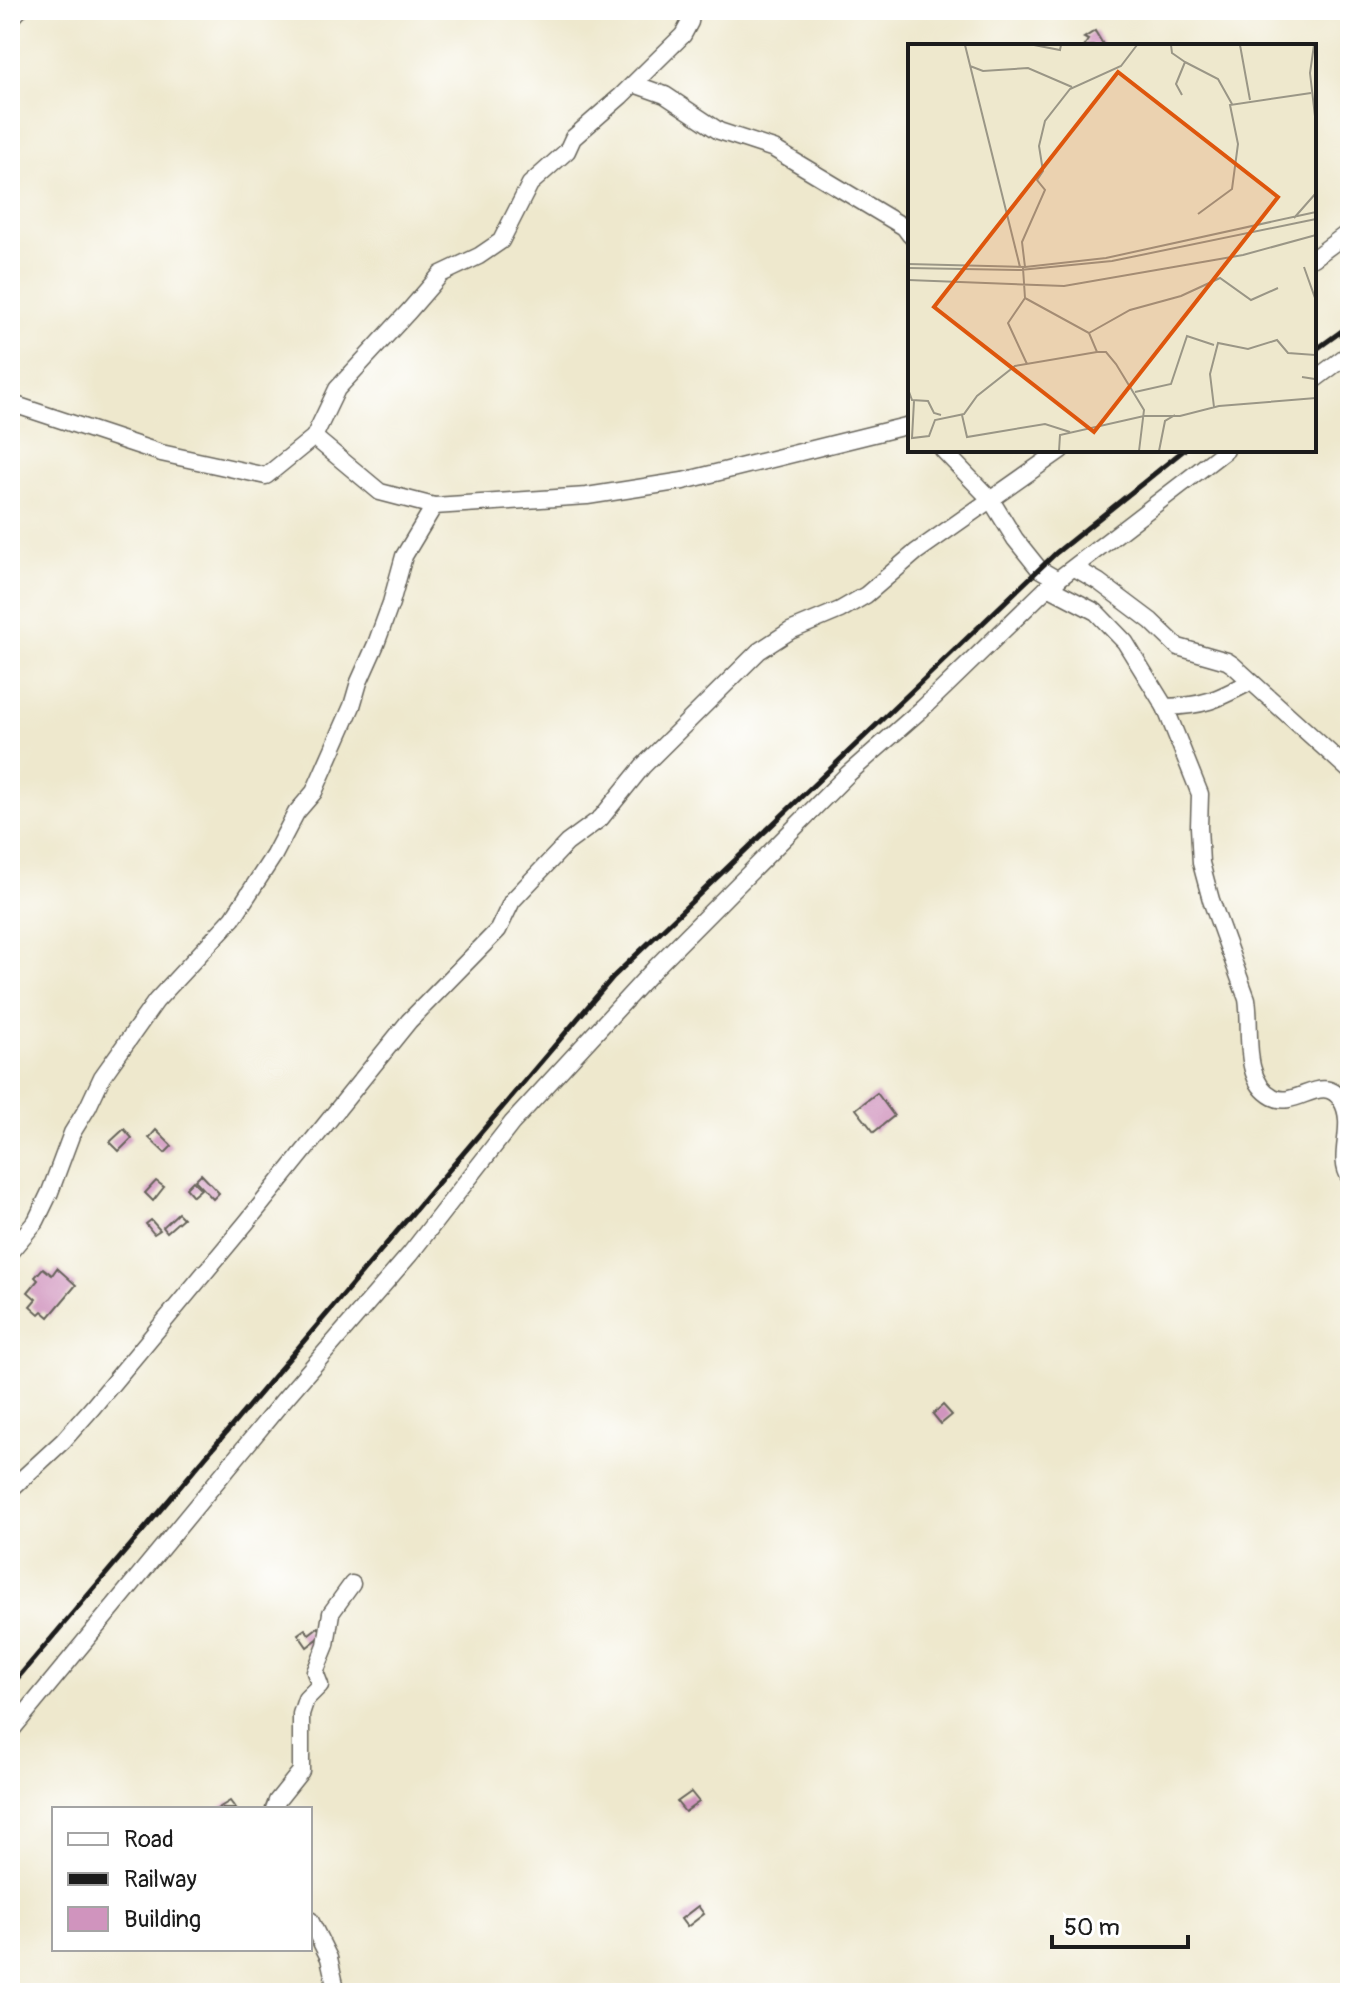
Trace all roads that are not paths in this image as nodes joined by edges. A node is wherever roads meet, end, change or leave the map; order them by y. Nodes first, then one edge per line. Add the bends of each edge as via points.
1 (19, 10) edge
2 (692, 10) edge
3 (10, 20) edge
4 (634, 84) junction
5 (1350, 231) edge
6 (908, 232) edge
7 (1316, 256) edge
8 (1350, 353) edge
9 (1316, 378) edge
10 (10, 403) edge
11 (908, 425) edge
12 (314, 437) junction
13 (945, 452) edge
14 (1058, 452) edge
15 (1223, 452) edge
16 (991, 500) junction
17 (434, 506) junction
18 (1075, 568) junction
19 (1053, 584) junction
20 (1250, 682) junction
21 (1165, 707) junction
22 (1350, 771) edge
23 (1350, 1178) edge
24 (10, 1252) edge
25 (10, 1490) edge
26 (352, 1584) dead end
27 (10, 1732) edge
28 (275, 1807) edge
29 (312, 1924) edge
30 (337, 1993) edge

1 - 3 street
2 - 4 street via 683,35
4 - 6 street via 665,95 719,131 774,149
4 - 12 street via 530,184 501,241 441,274 337,389
5 - 7 street
8 - 9 street
10 - 12 street via 161,453 266,476
11 - 17 street via 683,481 587,496
12 - 17 street via 380,492
13 - 16 street
14 - 16 street
15 - 18 street
16 - 19 street
16 - 25 street via 866,595 759,651 643,766 601,818 567,843 512,901 498,930 409,1021 93,1407
17 - 24 street via 404,556 376,644 314,792 233,918 156,1001 102,1077 36,1221
18 - 19 street
18 - 20 street via 1151,621 1178,647 1227,661
19 - 21 street via 1096,612 1125,642
19 - 27 street via 848,774 656,967 512,1123 410,1254
20 - 21 street via 1215,701
20 - 22 street
21 - 23 street via 1200,794 1201,863 1247,999 1255,1079 1276,1099 1324,1088 1335,1093 1348,1120 1345,1167
26 - 28 street via 331,1613 315,1672 320,1685 306,1699 301,1714 301,1771
29 - 30 street via 329,1958

